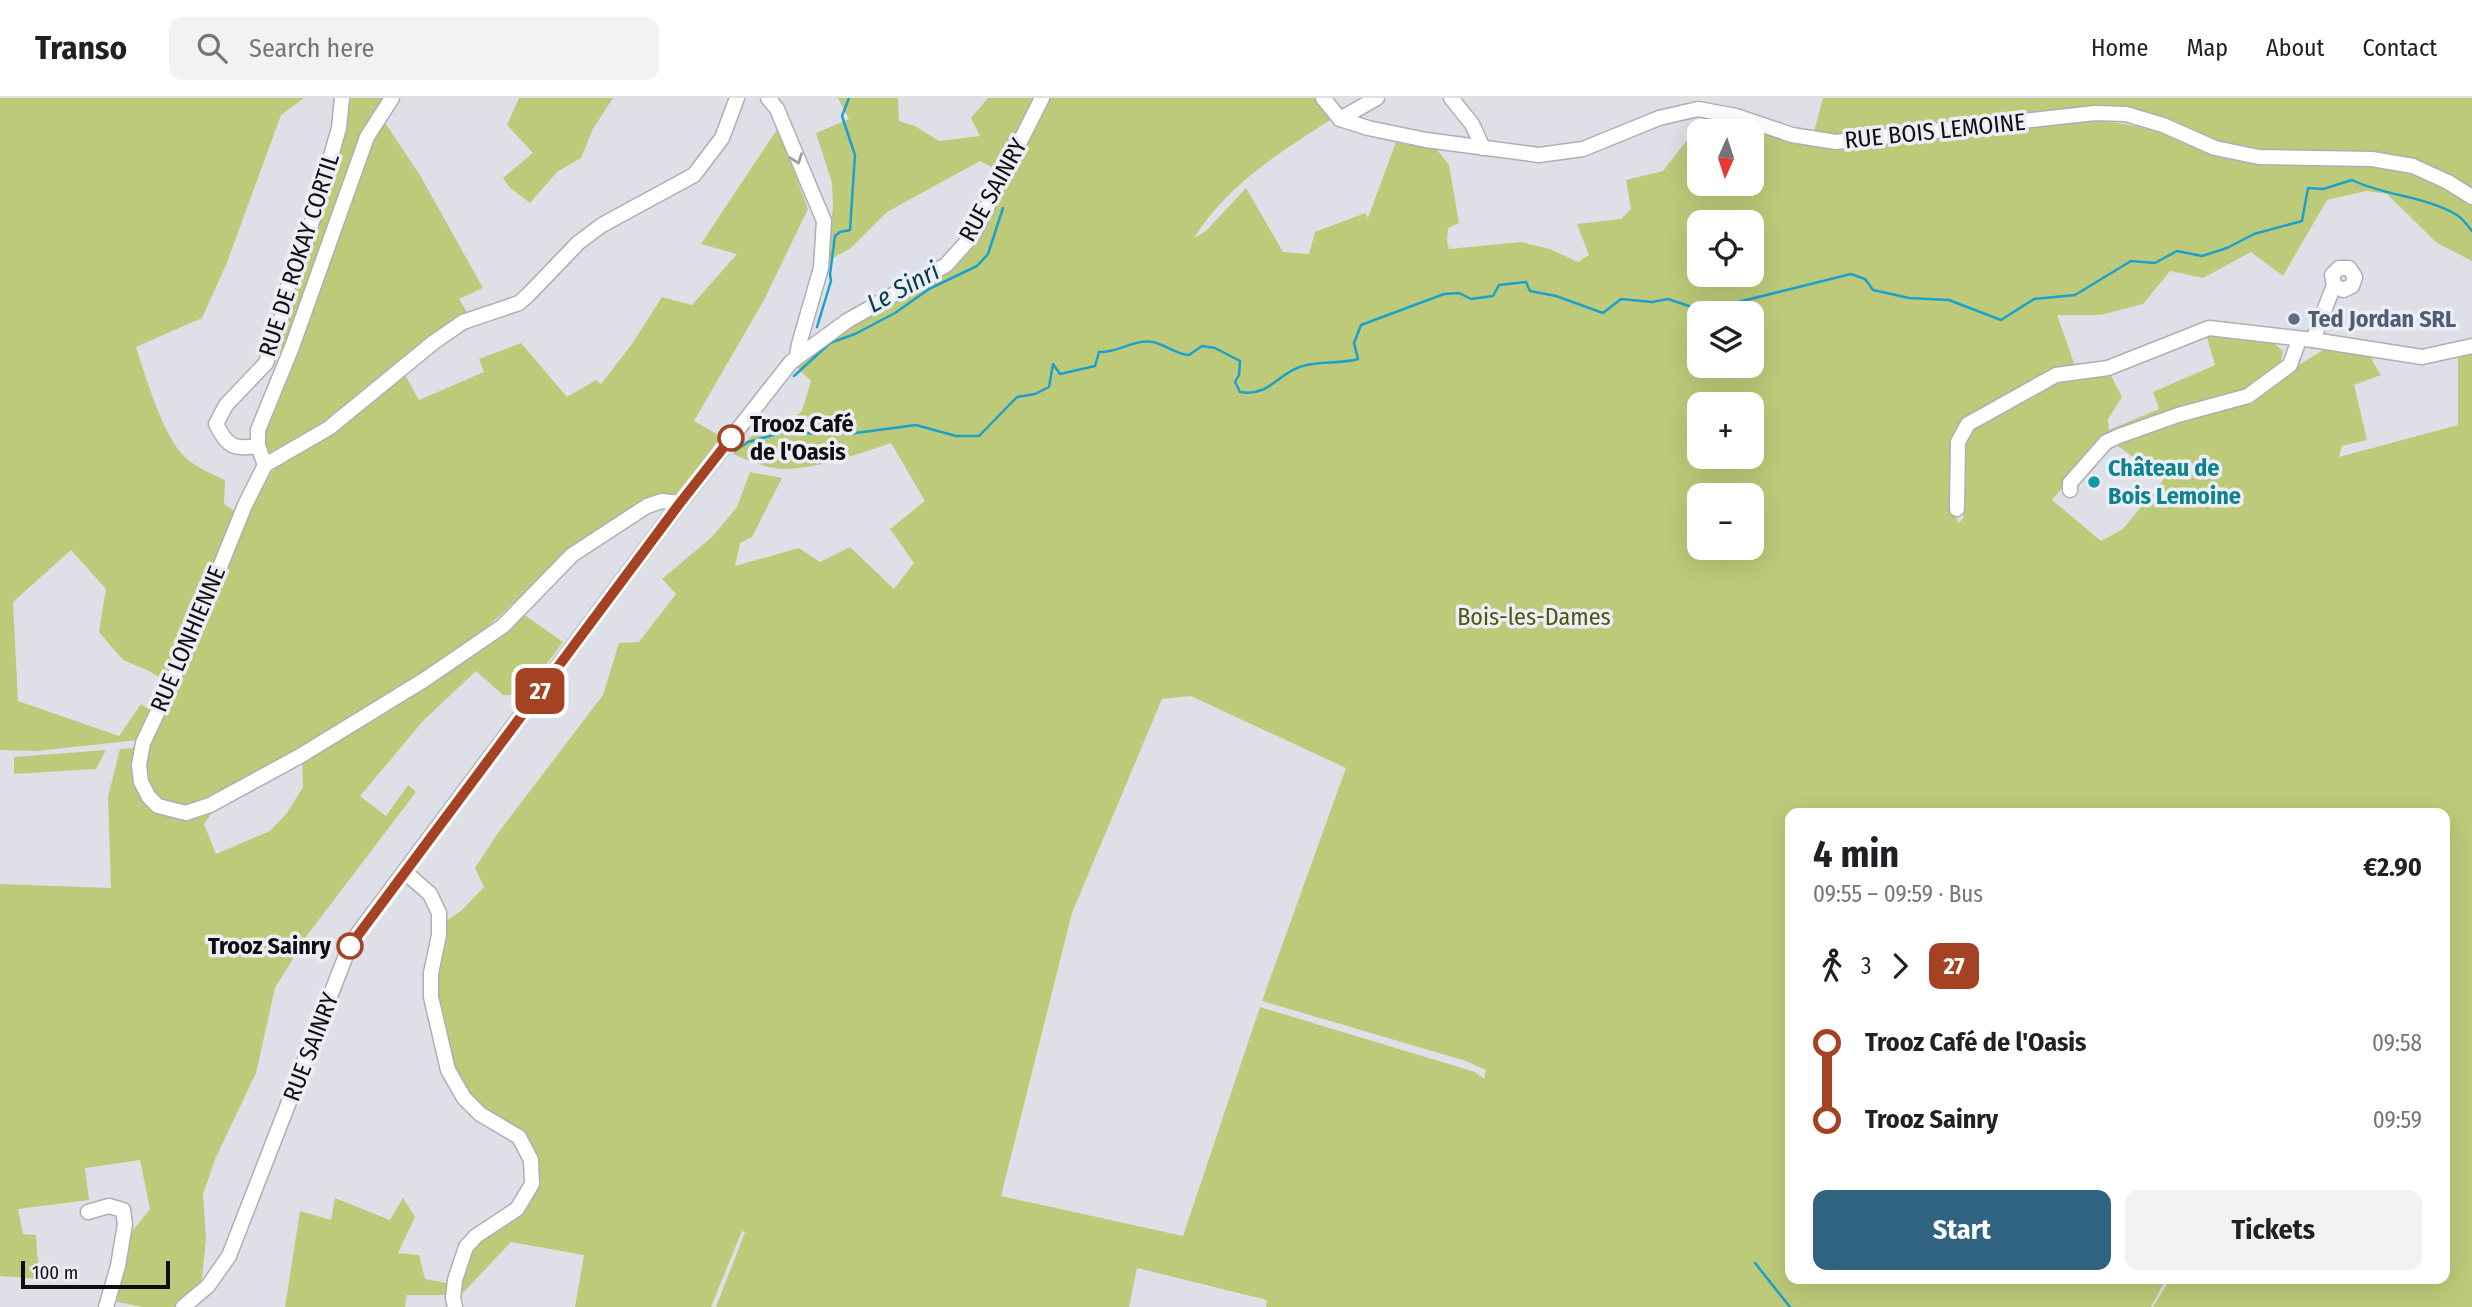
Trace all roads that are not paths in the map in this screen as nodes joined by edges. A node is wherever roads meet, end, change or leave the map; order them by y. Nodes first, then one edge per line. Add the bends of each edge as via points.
1 (342, 98) edge
2 (392, 98) edge
3 (737, 98) edge
4 (768, 98) edge
5 (1042, 98) edge
6 (1323, 98) edge
7 (1377, 98) edge
8 (1451, 98) edge
9 (1340, 119) junction
10 (1483, 148) junction
11 (2472, 197) edge
12 (2334, 285) dead end
13 (2306, 340) junction
14 (2472, 346) edge
15 (797, 356) junction
16 (258, 446) junction
17 (265, 465) junction
18 (2070, 490) dead end
19 (680, 503) junction
20 (1957, 509) dead end
21 (405, 872) junction
22 (88, 1212) dead end
23 (106, 1307) edge
24 (183, 1307) edge
25 (455, 1307) edge

1 - 16 street, RUE DE ROKAY CORTIL via 339,128 316,209 266,363 226,405 216,424 224,440 236,447
2 - 16 street via 367,137 292,348 258,429
3 - 17 street via 722,138 694,175 603,225 578,243 519,303 463,322 329,428
4 -> 15 street via 788,133 824,221 821,268
5 - 15 street, RUE SAINRY via 973,235 946,265 847,321
6 - 9 street
7 - 9 street
8 - 10 street via 1472,124
9 - 10 street, RUE BOIS LEMOINE
10 - 11 street, RUE BOIS LEMOINE via 1539,155 1569,152 1698,109 1836,142 2095,113 2126,114 2215,148 2259,158 2372,159 2413,166
12 - 13 street
13 - 14 street via 2422,357
13 - 18 street via 2290,365 2248,396 2106,442 2070,483
13 - 20 street via 2209,328 2108,368 2056,374 1968,424 1958,442
15 - 19 street, RUE SAINRY
16 - 17 street
17 - 19 street, RUE LONHIENNE via 143,743 141,782 158,806 171,811 186,813 210,805 312,749 503,625 572,555 647,506 662,501
19 - 21 street, RUE SAINRY
21 - 24 street, RUE SAINRY via 350,946 229,1256 208,1286
21 - 25 street via 430,894 439,913 431,997 448,1070 464,1098 480,1114 519,1137 531,1160 532,1184 517,1209 466,1247 455,1280
22 - 23 street via 109,1206 123,1210 118,1266

